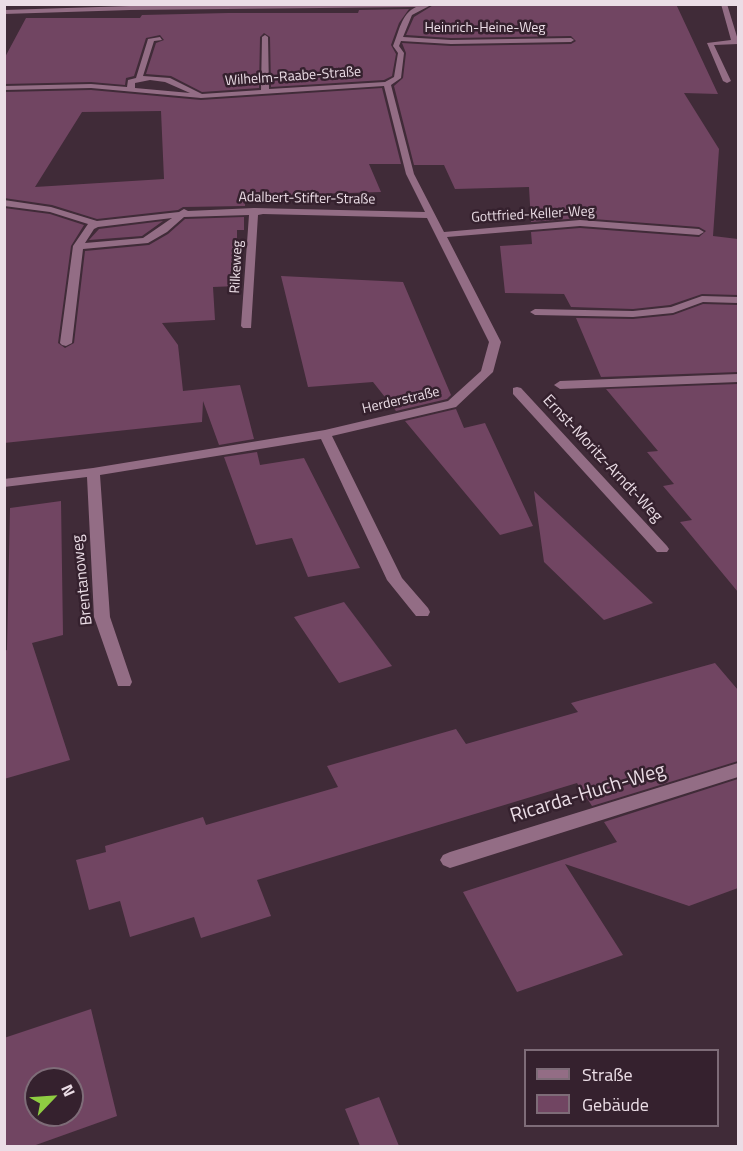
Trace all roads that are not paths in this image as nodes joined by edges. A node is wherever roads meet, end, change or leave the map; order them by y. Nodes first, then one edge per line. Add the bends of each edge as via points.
1 (724, 4) edge
2 (246, 5) edge
3 (350, 5) edge
4 (431, 5) edge
5 (131, 6) edge
6 (4, 12) edge
7 (265, 37) dead end
8 (160, 39) dead end
9 (399, 39) junction
10 (571, 40) dead end
11 (737, 42) edge
12 (139, 79) junction
13 (727, 81) dead end
14 (387, 84) junction
15 (4, 88) edge
16 (131, 90) junction
17 (264, 92) junction
18 (201, 96) junction
19 (4, 203) edge
20 (254, 211) junction
21 (184, 212) junction
22 (430, 214) junction
23 (96, 224) junction
24 (699, 232) dead end
25 (441, 235) junction
26 (78, 246) junction
27 (738, 300) edge
28 (535, 312) dead end
29 (247, 326) dead end
30 (66, 343) dead end
31 (738, 378) edge
32 (560, 384) dead end
33 (517, 391) dead end
34 (325, 434) junction
35 (93, 472) junction
36 (4, 483) edge
37 (662, 549) dead end
38 (422, 612) dead end
39 (124, 682) dead end
40 (738, 770) edge
41 (450, 860) dead end

1 - 11 street
2 - 3 street
2 - 5 street
3 - 4 street
4 - 9 street via 408,12
5 - 6 street
7 - 17 street
8 - 12 street via 151,39
9 - 10 street, Heinrich-Heine-Weg
9 - 14 street via 397,78
11 - 13 street via 710,43
12 - 16 street via 131,82
12 - 18 street via 171,80
14 - 17 street, Wilhelm-Raabe-Straße
14 - 22 street, Herderstraße via 410,174
15 - 16 street, Wilhelm-Raabe-Straße via 91,86
16 - 18 street, Wilhelm-Raabe-Straße
17 - 18 street, Wilhelm-Raabe-Straße
19 - 23 street via 40,206
20 - 21 street, Adalbert-Stifter-Straße
20 - 22 street, Adalbert-Stifter-Straße
20 - 29 street, Rilkeweg
21 - 23 street, Adalbert-Stifter-Straße
21 - 26 street via 146,241
22 - 25 street, Herderstraße
23 - 26 street
24 - 25 street, Gottfried-Keller-Weg via 580,223
25 - 34 street, Herderstraße via 495,342 487,372 452,404
26 - 30 street
27 - 28 street via 702,299 673,310 633,314
31 - 32 street
33 - 37 street, Ernst-Moritz-Arndt-Weg
34 - 35 street, Herderstraße
34 - 38 street via 395,580
35 - 36 street, Herderstraße
35 - 39 street, Brentanoweg via 102,617
40 - 41 street, Ricarda-Huch-Weg

